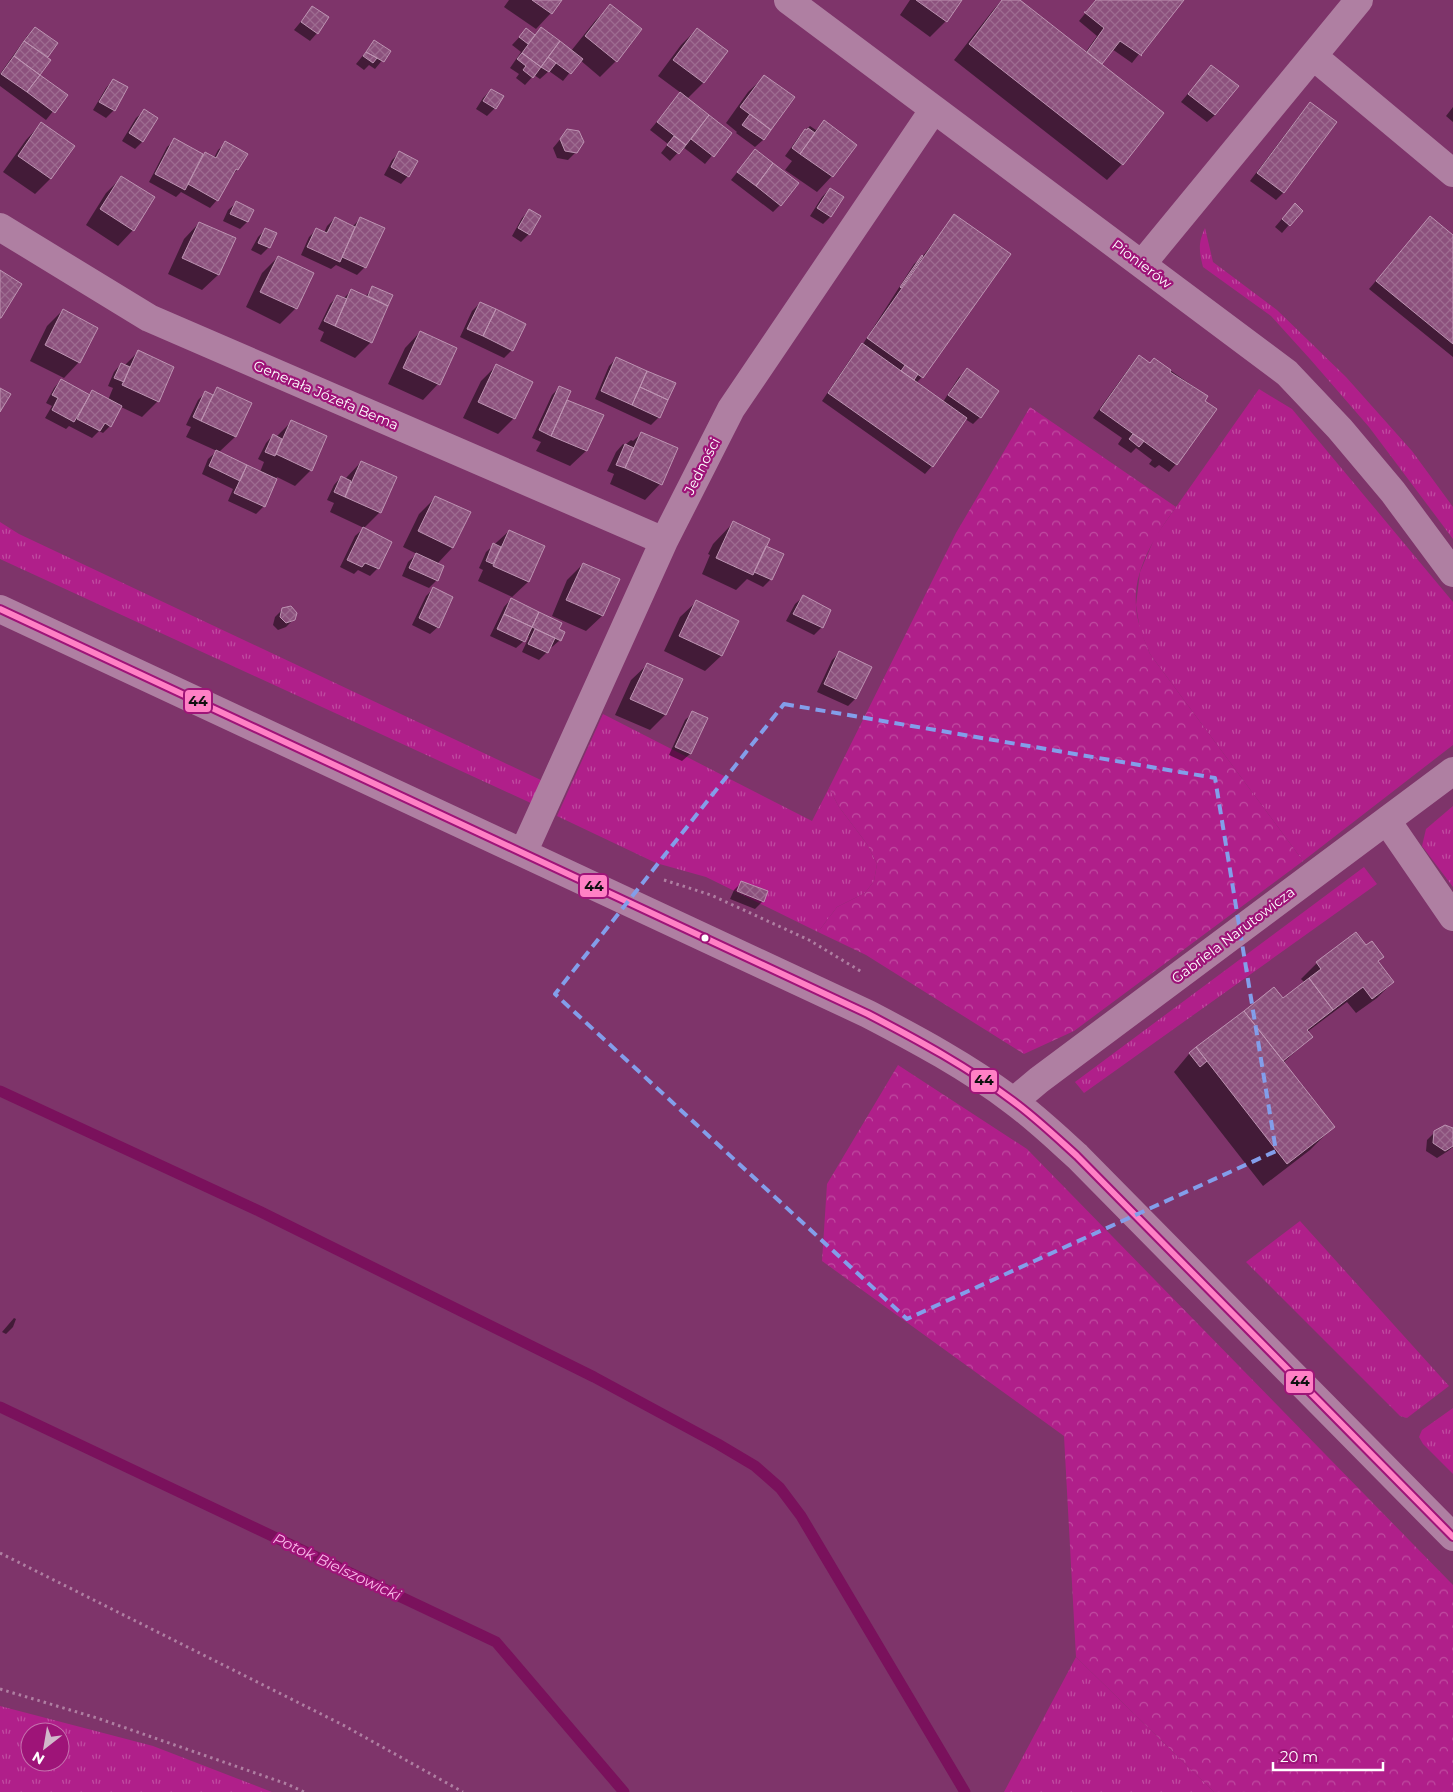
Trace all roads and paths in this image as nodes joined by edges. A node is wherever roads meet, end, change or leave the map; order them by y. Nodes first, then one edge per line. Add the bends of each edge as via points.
1 (788, 0) edge
2 (1359, 0) edge
3 (1313, 56) junction
4 (934, 109) junction
5 (1453, 172) edge
6 (0, 227) edge
7 (1142, 264) junction
8 (664, 541) junction
9 (1453, 573) edge
10 (0, 609) edge
11 (1453, 770) edge
12 (1387, 821) junction
13 (523, 853) junction
14 (1453, 917) edge
15 (1014, 1101) junction
16 (1453, 1537) edge
17 (0, 1553) edge
18 (0, 1689) edge
19 (304, 1792) edge
20 (463, 1792) edge

1 - 4 street, Pionierów
2 - 3 street
3 - 5 street
3 - 7 street
4 - 7 street, Pionierów
4 - 8 street, Jedności via 731,408
6 - 8 street, Generała Józefa Bema via 149,318
7 - 9 street, Pionierów via 1287,373 1393,492
8 - 13 street, Jedności
10 - 13 street
11 - 12 street, Gabriela Narutowicza
12 - 14 street
12 - 15 street, Gabriela Narutowicza
13 - 15 street via 912,1036
15 - 16 street via 1097,1176
17 - 20 path via 343,1725
18 - 19 path via 97,1718

